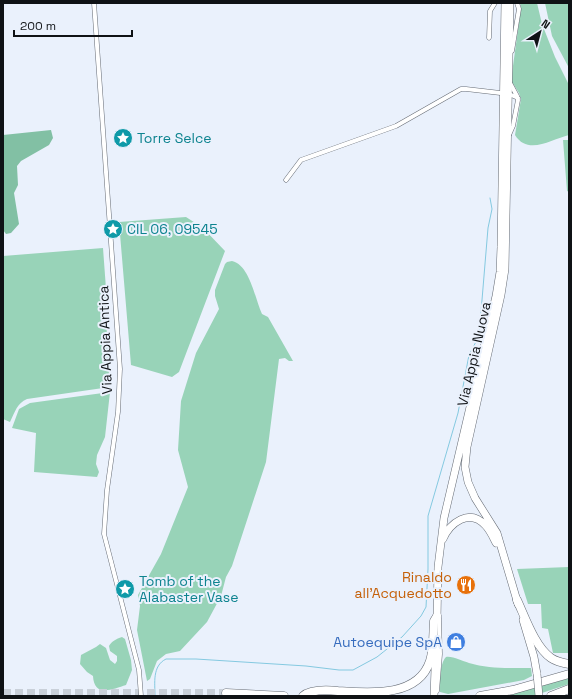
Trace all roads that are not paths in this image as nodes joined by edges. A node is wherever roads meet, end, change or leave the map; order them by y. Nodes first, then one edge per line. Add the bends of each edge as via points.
1 (94, 3) edge
2 (495, 3) edge
3 (505, 3) edge
4 (510, 3) edge
5 (517, 3) edge
6 (489, 38) dead end
7 (509, 57) junction
8 (509, 81) junction
9 (506, 94) junction
10 (518, 98) junction
11 (509, 136) junction
12 (286, 180) dead end
13 (440, 546) junction
14 (501, 547) junction
15 (437, 600) junction
16 (517, 600) junction
17 (437, 616) junction
18 (569, 664) edge
19 (569, 674) edge
20 (569, 689) edge
21 (226, 693) dead end
22 (435, 694) edge
23 (142, 696) edge
24 (284, 696) edge
25 (302, 696) edge
26 (480, 696) edge
27 (539, 696) edge
28 (551, 696) edge

1 - 23 street, Via Appia Antica via 120,369 118,412 107,490 104,534 139,670
2 - 6 street via 490,11
3 - 9 main road, Via Appia Nuova
4 - 7 main road, Via Appia Nuova
5 - 7 street via 519,6
7 - 8 main road, Via Appia Nuova
8 - 9 main road, Via Appia Nuova
8 - 10 street
9 - 10 street
9 - 11 main road, Via Appia Nuova
9 - 12 street via 461,90 396,126 301,160
9 - 13 main road, Via Appia Nuova via 499,276
10 - 11 street
11 - 14 main road, Via Appia Nuova via 505,275 465,459 470,488 498,535
13 - 14 main road via 452,525 459,520 471,518 485,525
13 - 15 main road, Via Appia Nuova
14 - 16 main road, Via Appia Nuova
15 - 17 main road, Via Appia Nuova
15 - 22 street, Via Appia Nuova via 440,652
16 - 18 highway via 545,652 555,660
16 - 27 main road, Via Appia Nuova, bridge via 533,654
17 - 22 main road, Via Appia Nuova
17 - 25 highway via 434,621 432,653 428,665 420,677 409,685 391,690 364,692 323,690
19 - 26 highway via 513,690
20 - 28 highway
21 - 24 highway

